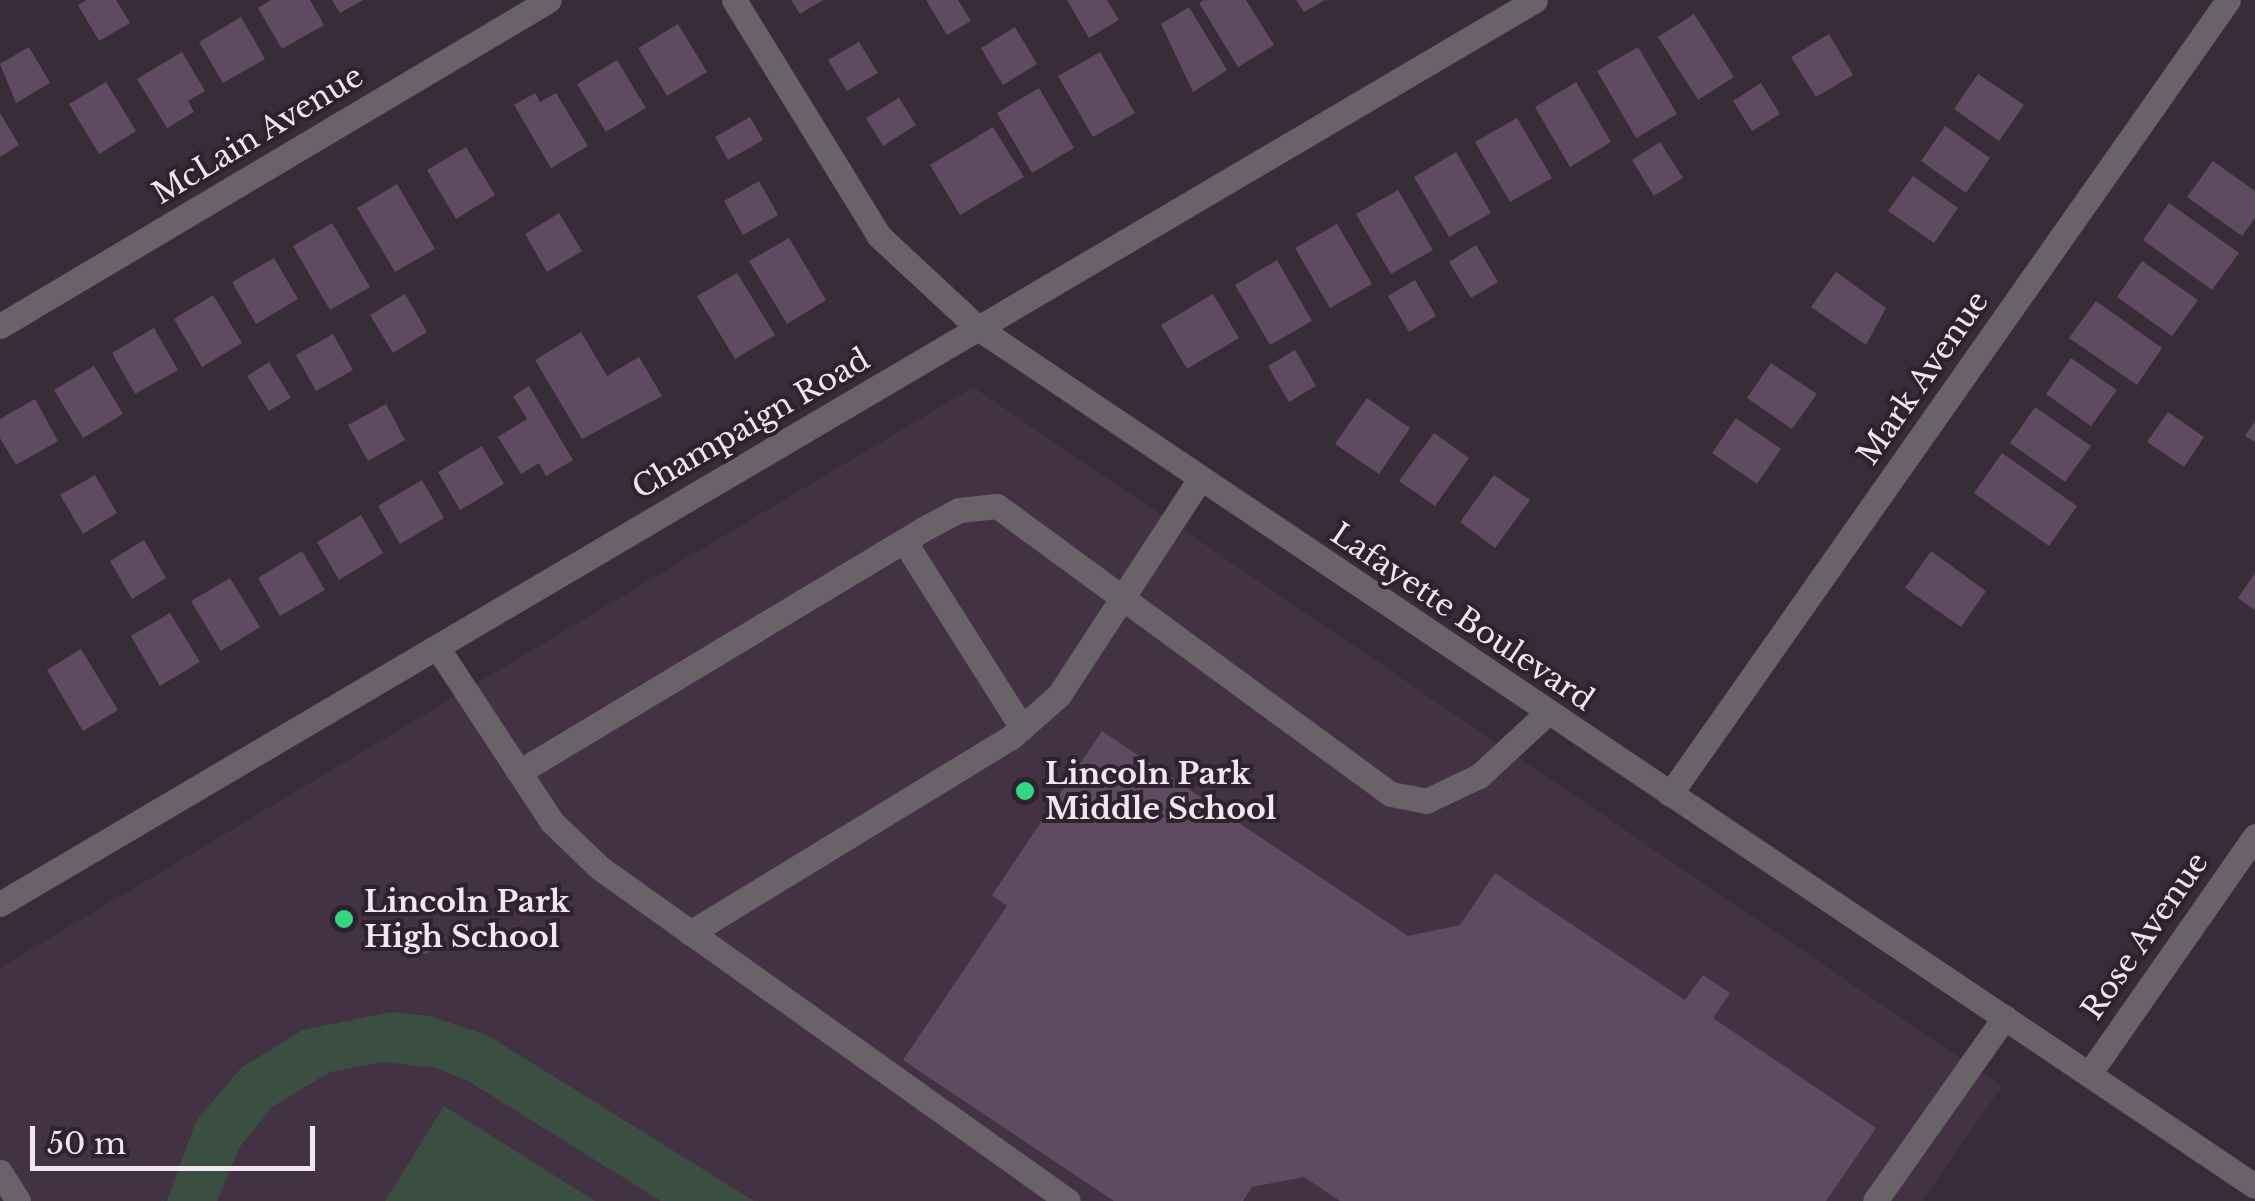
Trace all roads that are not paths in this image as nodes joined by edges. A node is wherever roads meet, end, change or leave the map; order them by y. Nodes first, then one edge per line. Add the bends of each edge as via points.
1 (549, 0) edge
2 (734, 0) edge
3 (1535, 0) edge
4 (2228, 0) edge
5 (0, 326) edge
6 (978, 328) junction
7 (1200, 478) junction
8 (904, 541) junction
9 (1120, 600) junction
10 (437, 647) junction
11 (1547, 713) junction
12 (1022, 728) junction
13 (519, 772) junction
14 (1670, 794) junction
15 (2255, 836) edge
16 (0, 904) edge
17 (690, 933) junction
18 (2005, 1017) junction
19 (2089, 1074) junction
20 (0, 1172) edge
21 (2255, 1186) edge
22 (18, 1201) edge
23 (1068, 1201) edge
24 (1875, 1201) edge

1 - 5 street, McLain Avenue
2 - 6 street, Lafayette Boulevard via 879,236
3 - 6 street, Champaign Road
4 - 14 street, Mark Avenue
6 - 7 street, Lafayette Boulevard
6 - 10 street, Champaign Road
7 - 9 street
7 - 11 street, Lafayette Boulevard
8 - 9 street via 959,510 997,506
8 - 12 street
8 - 13 street
9 - 11 street via 1391,794 1426,801 1479,776
9 - 12 street via 1059,695
10 - 13 street
10 - 16 street, Champaign Road
11 - 14 street, Lafayette Boulevard
12 - 17 street
13 - 17 street via 552,822 600,868
14 - 18 street, Lafayette Boulevard
15 - 19 street, Rose Avenue
17 - 23 street
18 - 19 street, Lafayette Boulevard
18 - 24 street
19 - 21 street, Lafayette Boulevard
20 - 22 street

